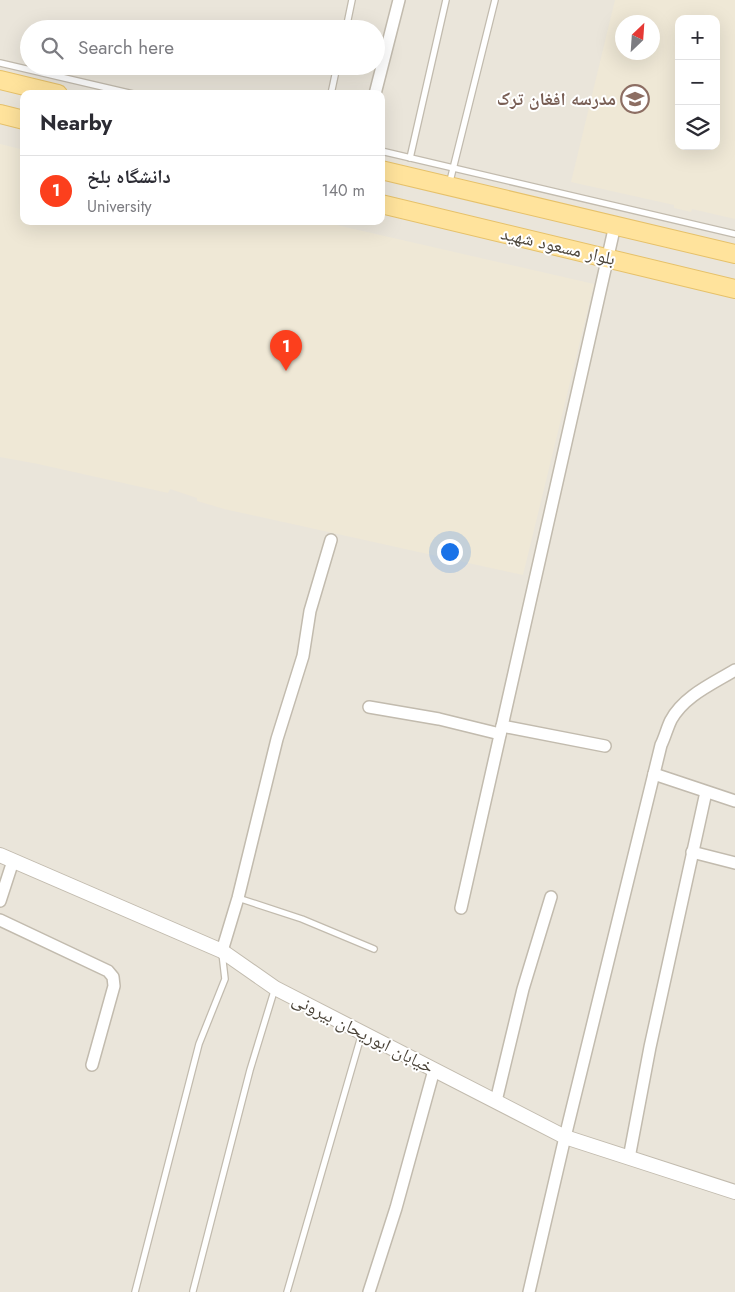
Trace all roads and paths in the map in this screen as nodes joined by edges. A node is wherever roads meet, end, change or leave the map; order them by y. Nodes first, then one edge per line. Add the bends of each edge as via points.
1 (352, 0) edge
2 (398, 0) edge
3 (446, 0) edge
4 (495, 0) edge
5 (348, 20) edge
6 (385, 56) edge
7 (0, 63) edge
8 (20, 68) edge
9 (52, 75) edge
10 (335, 75) edge
11 (380, 75) edge
12 (0, 80) edge
13 (41, 90) edge
14 (117, 90) edge
15 (332, 90) edge
16 (377, 90) edge
17 (0, 114) edge
18 (20, 119) edge
19 (385, 153) edge
20 (410, 158) junction
21 (453, 168) junction
22 (385, 171) edge
23 (448, 186) junction
24 (385, 205) edge
25 (615, 225) junction
26 (735, 234) edge
27 (735, 254) edge
28 (608, 258) junction
29 (735, 289) edge
30 (331, 540) dead end
31 (735, 670) edge
32 (369, 708) dead end
33 (501, 730) junction
34 (605, 746) dead end
35 (654, 774) junction
36 (706, 792) junction
37 (735, 801) edge
38 (692, 852) junction
39 (6, 858) edge
40 (735, 864) edge
41 (551, 897) dead end
42 (238, 898) junction
43 (0, 901) edge
44 (461, 908) dead end
45 (0, 920) edge
46 (374, 949) dead end
47 (222, 951) junction
48 (275, 988) junction
49 (362, 1033) junction
50 (92, 1065) dead end
51 (434, 1070) junction
52 (496, 1102) junction
53 (565, 1137) junction
54 (629, 1158) junction
55 (735, 1192) edge
56 (193, 1291) dead end
57 (135, 1292) edge
58 (287, 1292) edge
59 (369, 1292) edge
60 (529, 1292) edge

1 - 5 lane
2 - 6 street
3 - 20 lane
4 - 21 lane
7 - 8 lane
9 - 14 lane
10 - 15 lane
11 - 16 street
12 - 13 main road
17 - 18 main road
19 - 20 lane
20 - 21 lane
21 - 23 lane
21 - 26 lane
22 - 23 main road, بلوار مسعود شهید
23 - 25 main road, بلوار مسعود شهید
24 - 28 main road, بلوار مسعود شهید
25 - 27 main road, بلوار مسعود شهید
25 - 28 street
28 - 29 main road, بلوار مسعود شهید
28 - 33 street
30 - 42 street
31 - 35 street via 696,693 672,719
32 - 33 street
33 - 34 street
33 - 44 street
35 - 36 street
35 - 53 street
36 - 37 street
36 - 38 street
38 - 40 street
38 - 54 street
39 - 43 street
39 - 47 street, خیابان ابوریحان بیرونی
41 - 52 street
42 - 46 lane via 302,919
42 - 47 street
45 - 50 street via 108,971 113,977 114,986
47 - 48 street, خیابان ابوریحان بیرونی
47 - 57 lane via 224,979 198,1044
48 - 49 street, خیابان ابوریحان بیرونی
48 - 56 lane via 250,1070
49 - 51 street, خیابان ابوریحان بیرونی
49 - 58 lane
51 - 52 street, خیابان ابوریحان بیرونی
51 - 59 street
52 - 53 street, خیابان ابوریحان بیرونی
53 - 54 street, خیابان ابوریحان بیرونی
53 - 60 street
54 - 55 street, خیابان ابوریحان بیرونی

